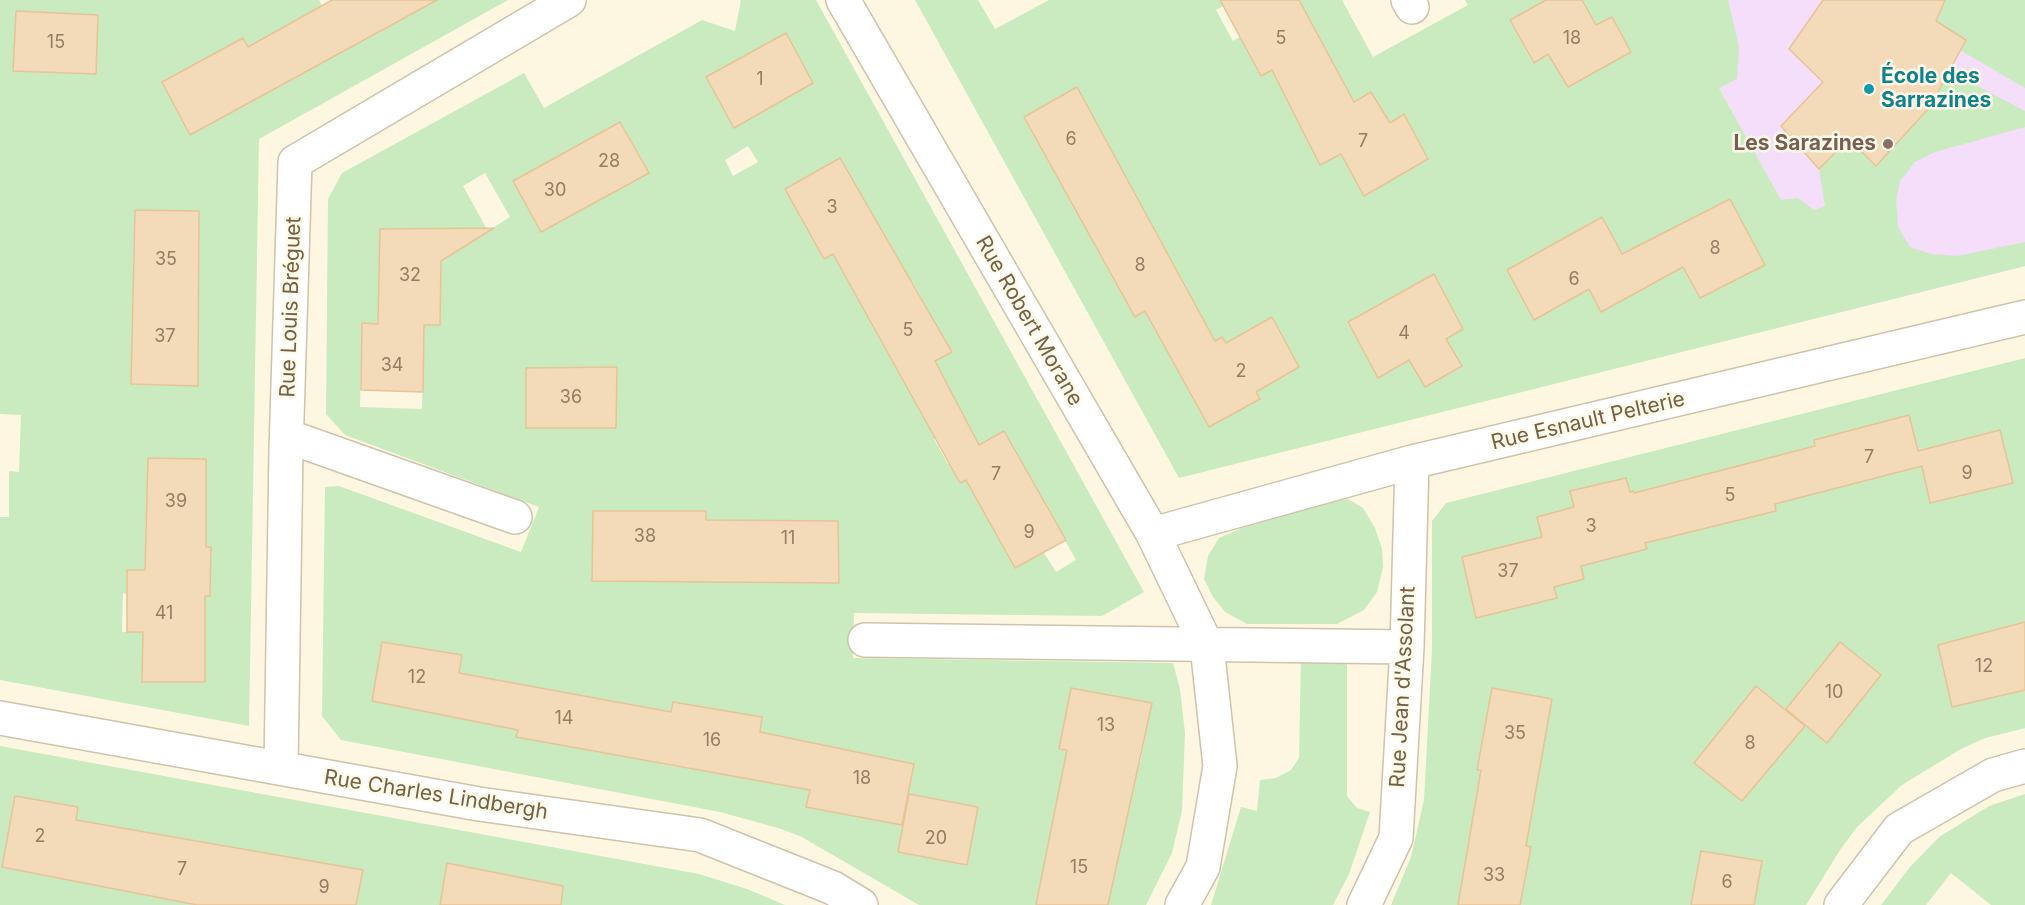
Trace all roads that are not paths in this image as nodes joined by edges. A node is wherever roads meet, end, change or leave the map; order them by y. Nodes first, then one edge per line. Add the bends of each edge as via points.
1 (569, 0) edge
2 (843, 0) edge
3 (2025, 317) edge
4 (286, 436) junction
5 (1412, 462) junction
6 (515, 517) dead end
7 (1153, 534) junction
8 (866, 640) dead end
9 (1207, 646) junction
10 (1407, 646) junction
11 (0, 718) edge
12 (2025, 766) edge
13 (281, 768) junction
14 (861, 905) edge
15 (1182, 905) edge
16 (1364, 905) edge
17 (1841, 905) edge

1 - 4 street, Rue Louis Bréguet via 296,162
2 - 7 street, Rue Robert Morane
3 - 5 street, Rue Esnault Pelterie
4 - 6 street
4 - 13 street, Rue Louis Bréguet
5 - 7 street, Rue Esnault Pelterie
5 - 10 street, Rue Jean d'Assolant
7 - 9 street, Rue Robert Morane
8 - 9 street
9 - 10 street
9 - 15 street, Rue Robert Morane via 1221,766 1203,867
10 - 16 street, Rue Jean d'Assolant via 1396,838
11 - 13 street, Rue Charles Lindbergh
12 - 17 street via 1994,776 1899,829
13 - 14 street, Rue Charles Lindbergh via 479,804 700,835 833,888

